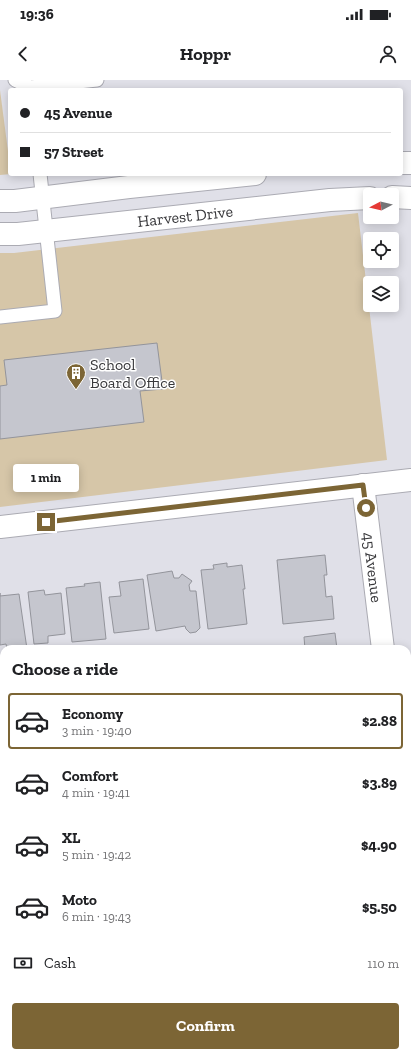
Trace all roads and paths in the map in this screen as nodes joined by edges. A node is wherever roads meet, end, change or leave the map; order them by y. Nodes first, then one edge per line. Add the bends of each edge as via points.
1 (15, 80) edge
2 (97, 80) edge
3 (71, 81) edge
4 (30, 88) edge
5 (40, 176) edge
6 (236, 176) edge
7 (43, 197) junction
8 (399, 197) edge
9 (363, 198) edge
10 (411, 198) edge
11 (0, 200) edge
12 (46, 231) junction
13 (0, 234) edge
14 (0, 317) edge
15 (411, 480) edge
16 (363, 485) junction
17 (0, 527) edge
18 (383, 645) edge

1 - 4 lane
2 - 3 lane
3 - 4 lane
5 - 7 lane
6 - 7 street
7 - 11 street via 15,201
7 - 12 lane
8 - 10 street
9 - 12 street, Harvest Drive
12 - 13 street, Harvest Drive
12 - 14 lane via 55,311
15 - 16 street
16 - 17 street
16 - 18 street, 45 Avenue

